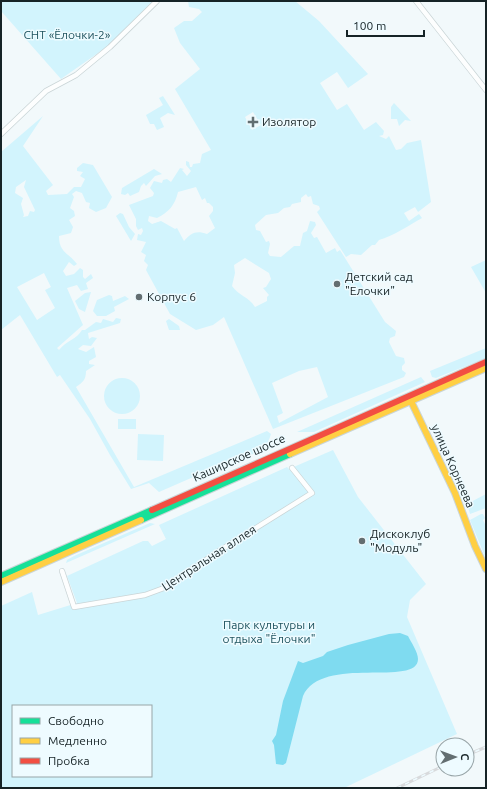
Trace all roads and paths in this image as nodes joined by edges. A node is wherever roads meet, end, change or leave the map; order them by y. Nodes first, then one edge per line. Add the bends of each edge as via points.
1 (157, 1) edge
2 (416, 1) edge
3 (486, 90) edge
4 (1, 134) edge
5 (486, 362) edge
6 (486, 368) edge
7 (410, 398) junction
8 (292, 468) dead end
9 (486, 569) edge
10 (62, 571) dead end
11 (1, 576) edge
12 (1, 582) edge

1 - 4 street via 110,47 76,75 46,91
2 - 3 street
5 - 7 main road, Каширское шоссе
6 - 7 main road, Каширское шоссе
7 - 9 main road, улица Корнеева
7 - 11 main road, Каширское шоссе
7 - 12 main road, Каширское шоссе
8 - 10 street, Центральная аллея via 312,493 164,588 145,595 74,607

